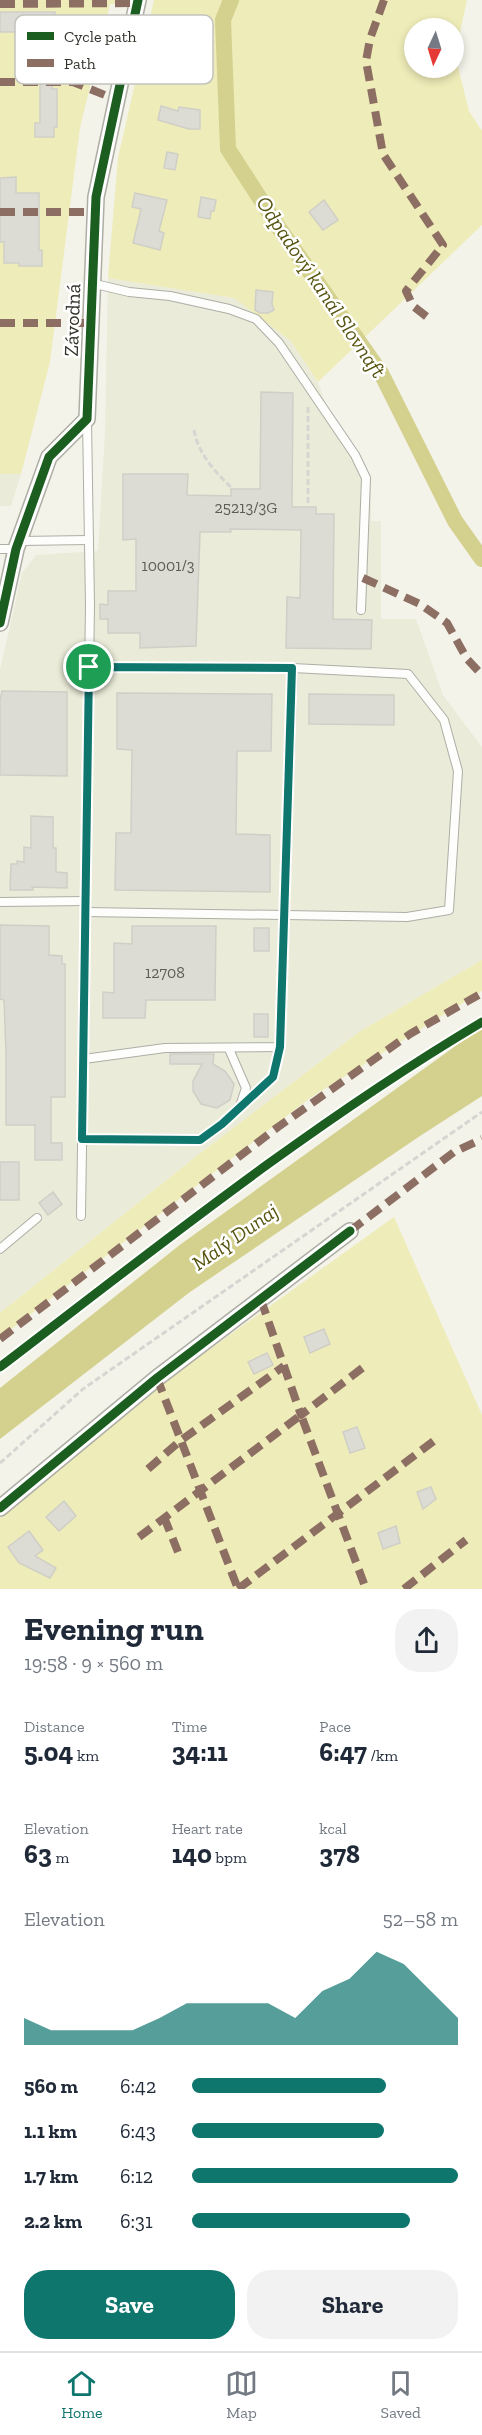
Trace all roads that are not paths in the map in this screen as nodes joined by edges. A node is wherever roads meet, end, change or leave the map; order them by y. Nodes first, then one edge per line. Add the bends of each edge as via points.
1 (138, 0) edge
2 (135, 15) edge
3 (120, 84) edge
4 (91, 284) junction
5 (87, 419) junction
6 (89, 540) junction
7 (18, 545) junction
8 (0, 549) edge
9 (362, 610) dead end
10 (0, 623) edge
11 (89, 667) junction
12 (292, 668) junction
13 (86, 901) junction
14 (0, 902) edge
15 (86, 912) junction
16 (284, 914) junction
17 (280, 1047) junction
18 (229, 1049) junction
19 (84, 1059) junction
20 (240, 1106) junction
21 (82, 1139) junction
22 (81, 1216) dead end
23 (37, 1218) dead end
24 (350, 1231) dead end
25 (0, 1249) edge
26 (0, 1508) edge

1 - 2 street, Závodná
3 - 4 street, Závodná via 96,197
4 - 5 street, Závodná
4 - 9 lane via 229,309 256,319 279,343 355,454 366,478
5 - 6 lane
5 - 7 street via 49,457
6 - 7 lane
6 - 11 lane
7 - 8 lane
7 - 10 street
11 - 12 lane
11 - 13 lane
12 - 16 lane
12 - 16 lane via 408,674 444,720 458,771 449,910 407,917
13 - 14 lane
13 - 15 lane
15 - 16 lane
15 - 19 lane
16 - 17 lane
17 - 18 lane
17 - 20 lane via 273,1077
18 - 19 lane via 165,1048
18 - 20 lane via 246,1088
19 - 21 lane
20 - 21 lane via 200,1140
21 - 22 lane
23 - 25 lane
24 - 26 street via 157,1378

